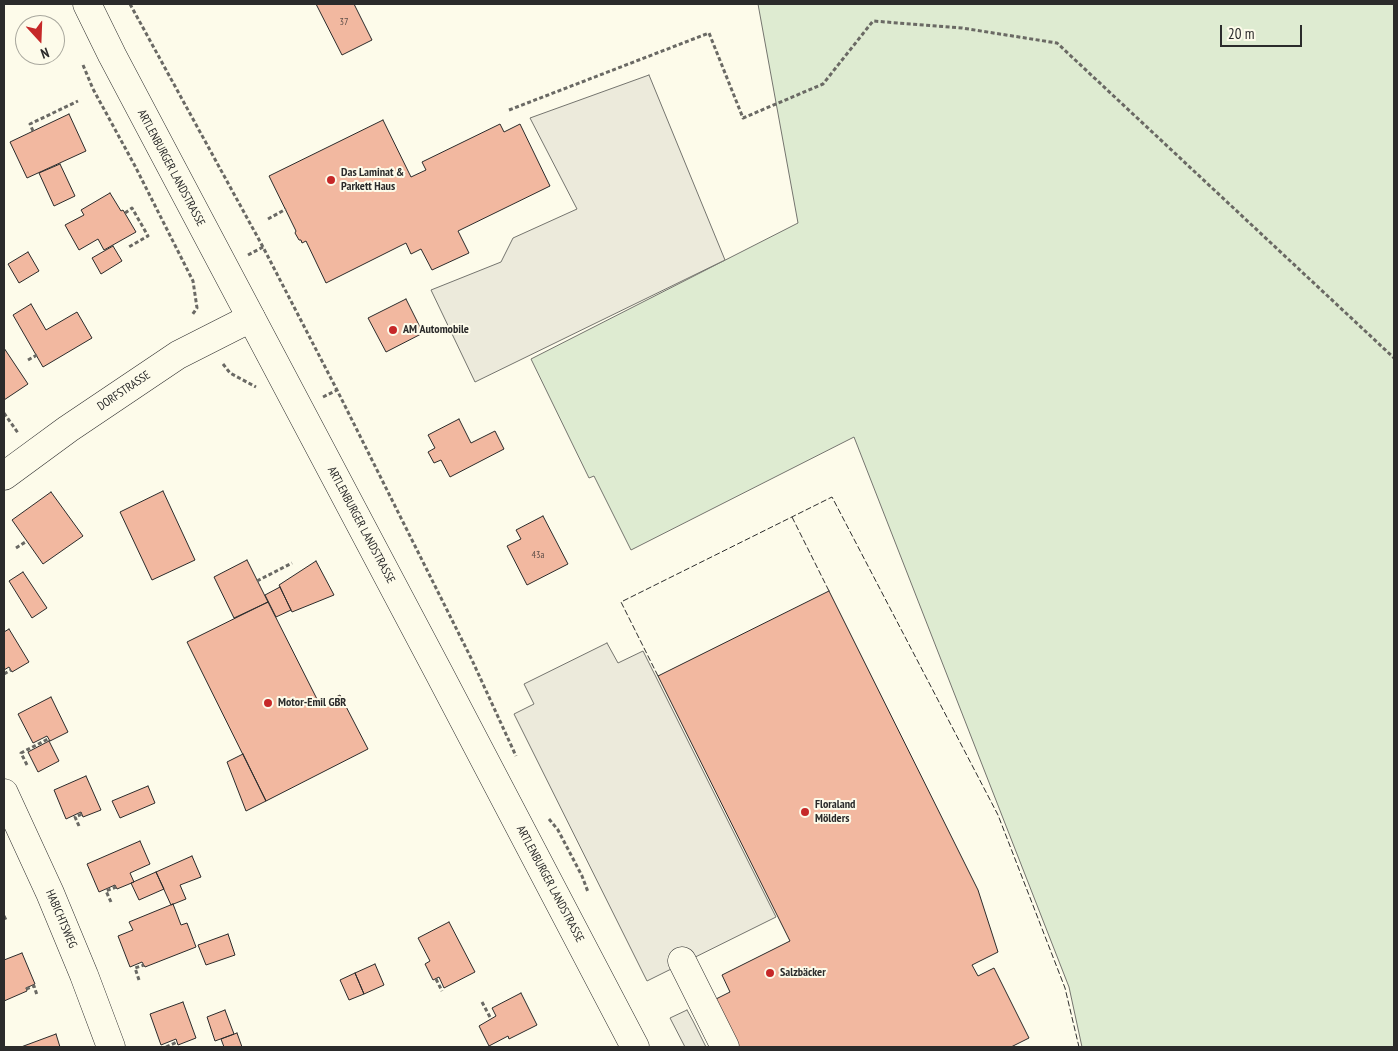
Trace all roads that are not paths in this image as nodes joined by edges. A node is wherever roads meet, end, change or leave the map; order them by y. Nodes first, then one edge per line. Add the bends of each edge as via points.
1 (87, 4) edge
2 (251, 318) junction
3 (4, 476) edge
4 (4, 793) edge
5 (682, 961) dead end
6 (111, 1047) edge
7 (635, 1047) edge
8 (725, 1047) edge

1 - 2 main road, ARTLENBURGER LANDSTRASSE
2 - 3 main road, DORFSTRASSE via 178,355
2 - 7 main road, ARTLENBURGER LANDSTRASSE
4 - 6 main road, HABICHTSWEG via 50,893
5 - 8 main road

